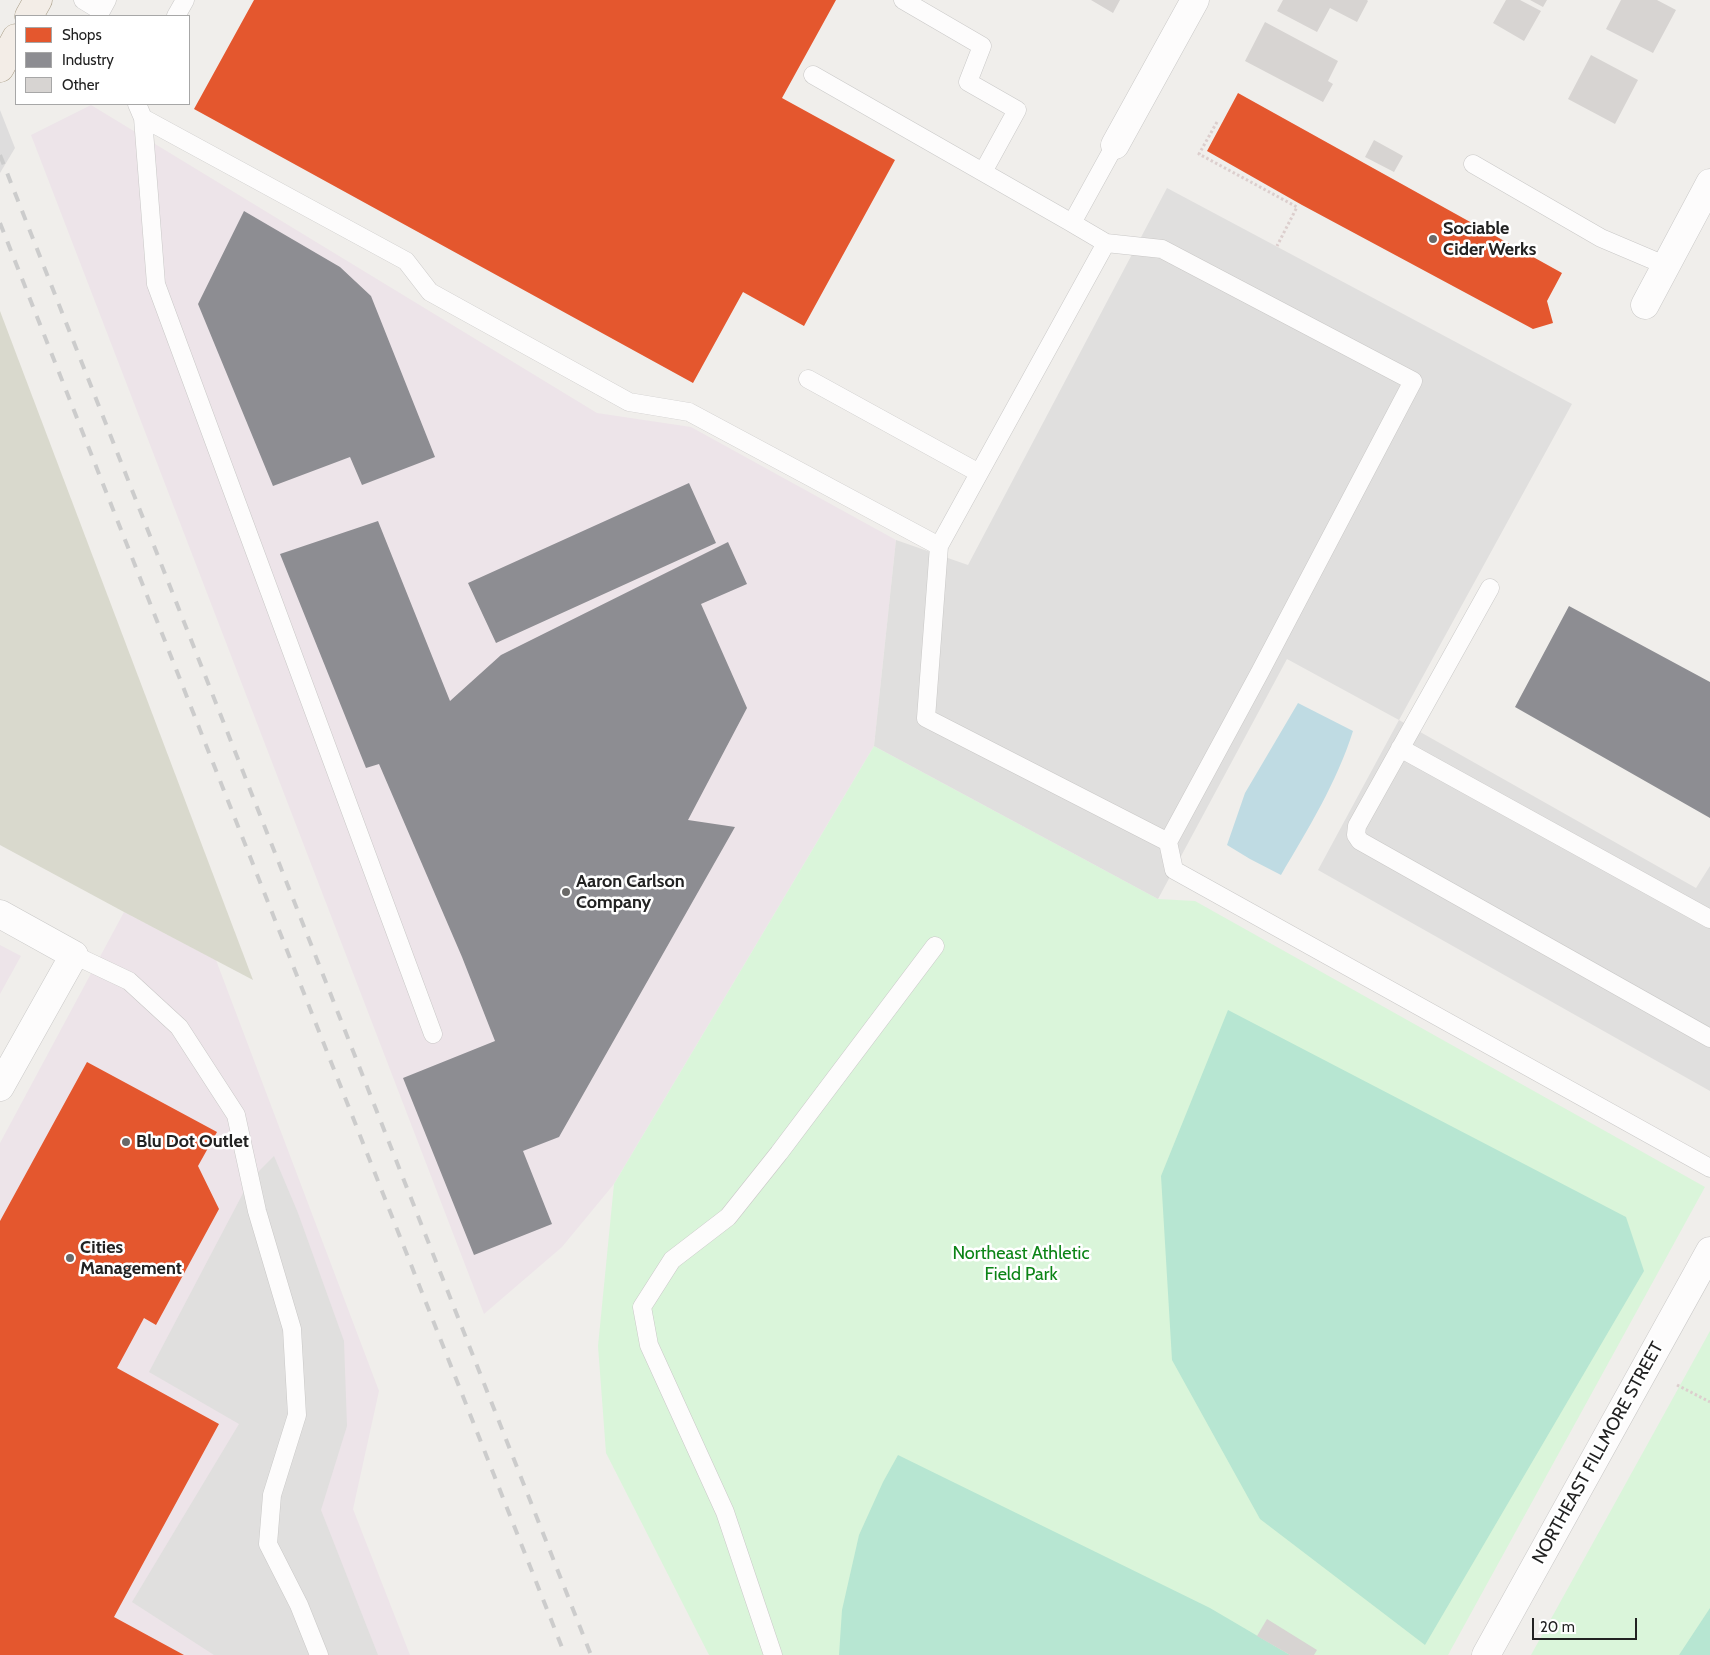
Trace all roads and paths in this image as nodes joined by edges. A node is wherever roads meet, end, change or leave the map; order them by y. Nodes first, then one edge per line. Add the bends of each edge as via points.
1 (38, 0) edge
2 (83, 0) edge
3 (185, 0) edge
4 (903, 0) edge
5 (1195, 0) edge
6 (104, 9) edge
7 (30, 15) edge
8 (177, 15) edge
9 (15, 40) edge
10 (0, 68) edge
11 (813, 75) dead end
12 (140, 111) edge
13 (1217, 122) dead end
14 (1115, 145) joint
15 (1473, 164) dead end
16 (984, 172) junction
17 (1710, 183) edge
18 (1072, 223) junction
19 (1106, 244) junction
20 (1276, 246) dead end
21 (1667, 266) junction
22 (1645, 305) dead end
23 (808, 379) dead end
24 (979, 473) junction
25 (939, 546) junction
26 (1490, 588) dead end
27 (1400, 748) junction
28 (1168, 842) junction
29 (0, 914) edge
30 (1710, 919) edge
31 (934, 946) dead end
32 (74, 955) junction
33 (433, 1034) dead end
34 (1710, 1038) edge
35 (0, 1087) edge
36 (1710, 1168) edge
37 (1710, 1251) edge
38 (1677, 1385) dead end
39 (1710, 1402) edge
40 (319, 1655) edge
41 (773, 1655) edge
42 (1486, 1655) edge

1 - 7 main road
2 - 6 lane
3 - 8 lane
4 - 16 lane via 982,46 968,82 1017,110
5 - 14 street
9 - 10 main road
11 - 16 lane
12 - 25 lane via 406,261 430,292 629,402 688,412
12 - 33 lane via 156,284
13 - 20 path via 1199,154 1297,207
14 - 18 lane
15 - 21 lane via 1601,238
16 - 18 lane
17 - 21 street
18 - 19 lane
19 - 24 lane
19 - 28 lane via 1162,249 1413,381
21 - 22 street
23 - 24 lane
24 - 25 lane
25 - 28 lane via 926,718
26 - 27 lane
27 - 30 lane
27 - 34 lane via 1357,826 1356,835 1360,841
28 - 36 lane via 1174,870
29 - 32 street
31 - 41 lane via 728,1217 672,1260 642,1307 648,1345 725,1512
32 - 35 street
32 - 40 lane via 128,981 179,1027 236,1115 257,1211 292,1329 298,1415 272,1495 268,1544 299,1605
37 - 42 street, NORTHEAST FILLMORE STREET
38 - 39 path

